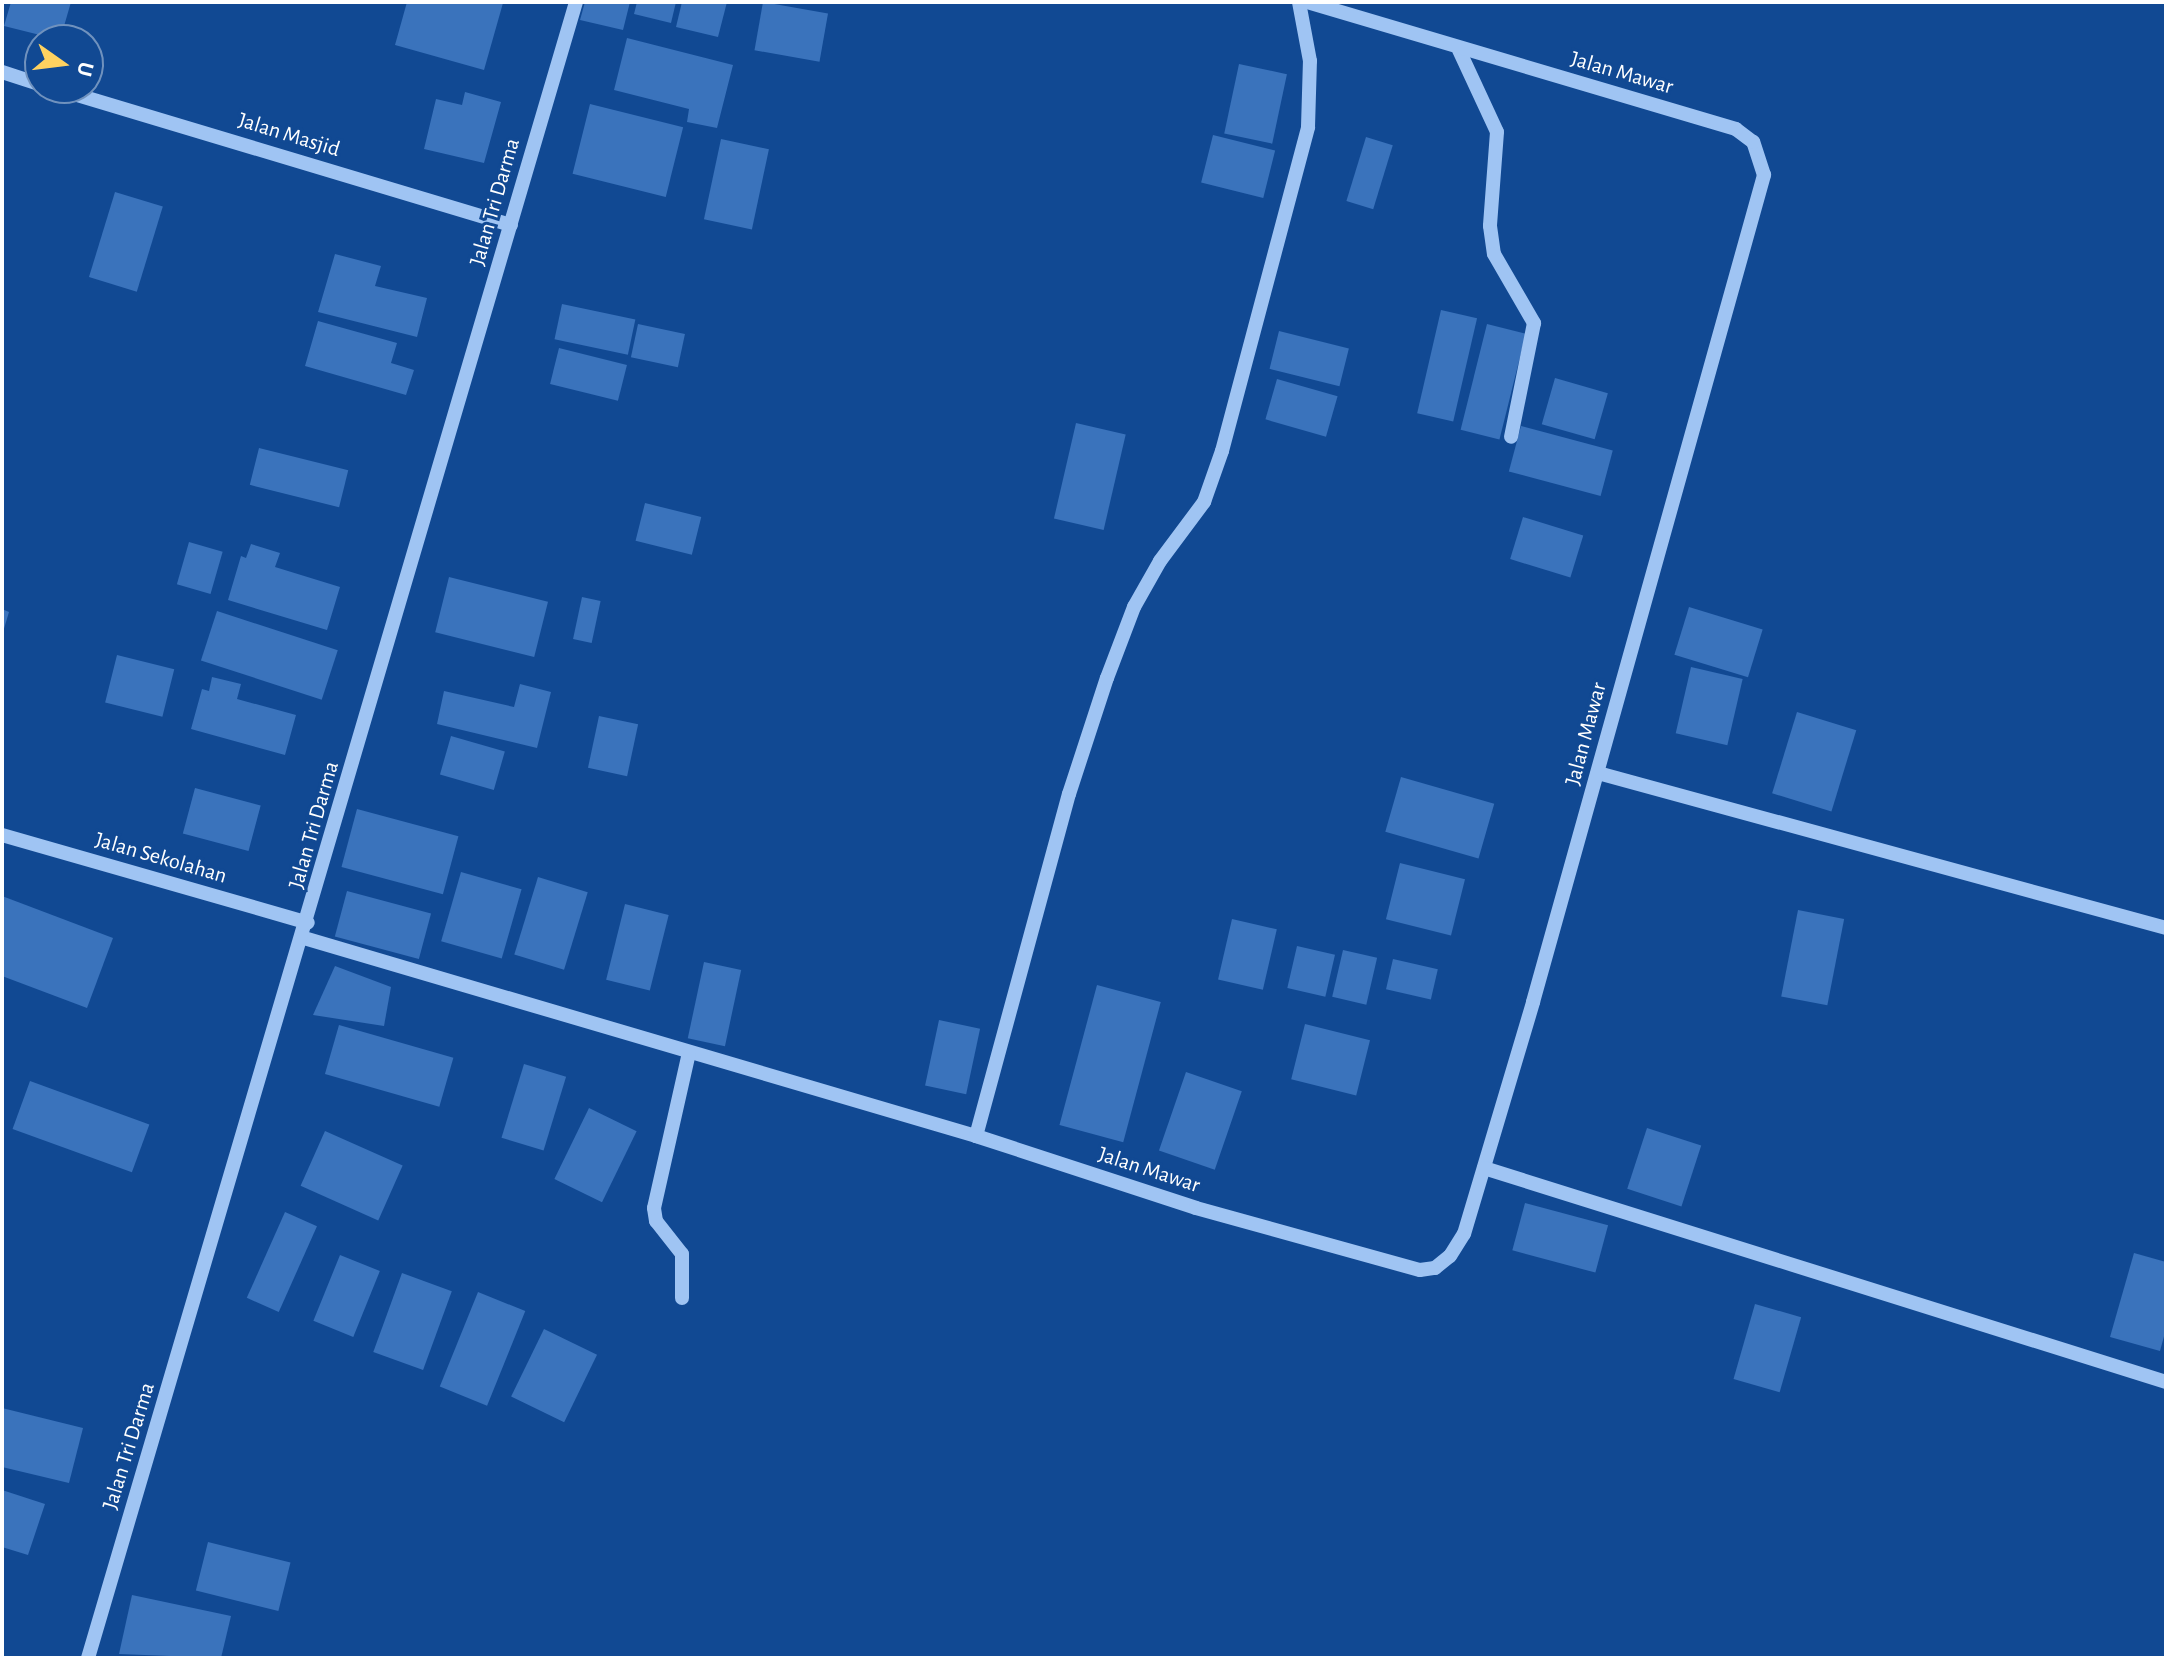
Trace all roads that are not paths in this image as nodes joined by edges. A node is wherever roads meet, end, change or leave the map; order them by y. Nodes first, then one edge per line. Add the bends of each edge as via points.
1 (576, 2) edge
2 (1299, 2) edge
3 (1306, 2) edge
4 (1459, 50) junction
5 (2, 72) edge
6 (24, 79) edge
7 (104, 103) edge
8 (511, 225) junction
9 (1511, 437) dead end
10 (1598, 773) junction
11 (2, 835) edge
12 (2166, 928) edge
13 (306, 931) junction
14 (689, 1053) junction
15 (976, 1136) junction
16 (1484, 1168) junction
17 (682, 1298) dead end
18 (2166, 1382) edge
19 (91, 1657) edge

1 - 8 street, Jalan Tri Darma
2 - 15 street via 1310,61 1308,127 1222,451 1204,502 1134,607 1107,678 1069,794
3 - 4 street, Jalan Mawar
4 - 9 street via 1497,132 1490,226 1494,254 1534,323
4 - 10 street, Jalan Mawar via 1736,129 1753,142 1764,175
5 - 6 street
7 - 8 street, Jalan Masjid
8 - 13 street, Jalan Tri Darma
10 - 12 street
10 - 16 street, Jalan Mawar
11 - 13 street, Jalan Sekolahan
13 - 14 street, Jalan Sekolahan
13 - 19 street, Jalan Tri Darma
14 - 15 street, Jalan Mawar
14 - 17 street via 654,1208 656,1221 682,1254
15 - 16 street, Jalan Mawar via 1196,1208 1420,1270 1435,1268 1450,1256 1464,1234
16 - 18 street

